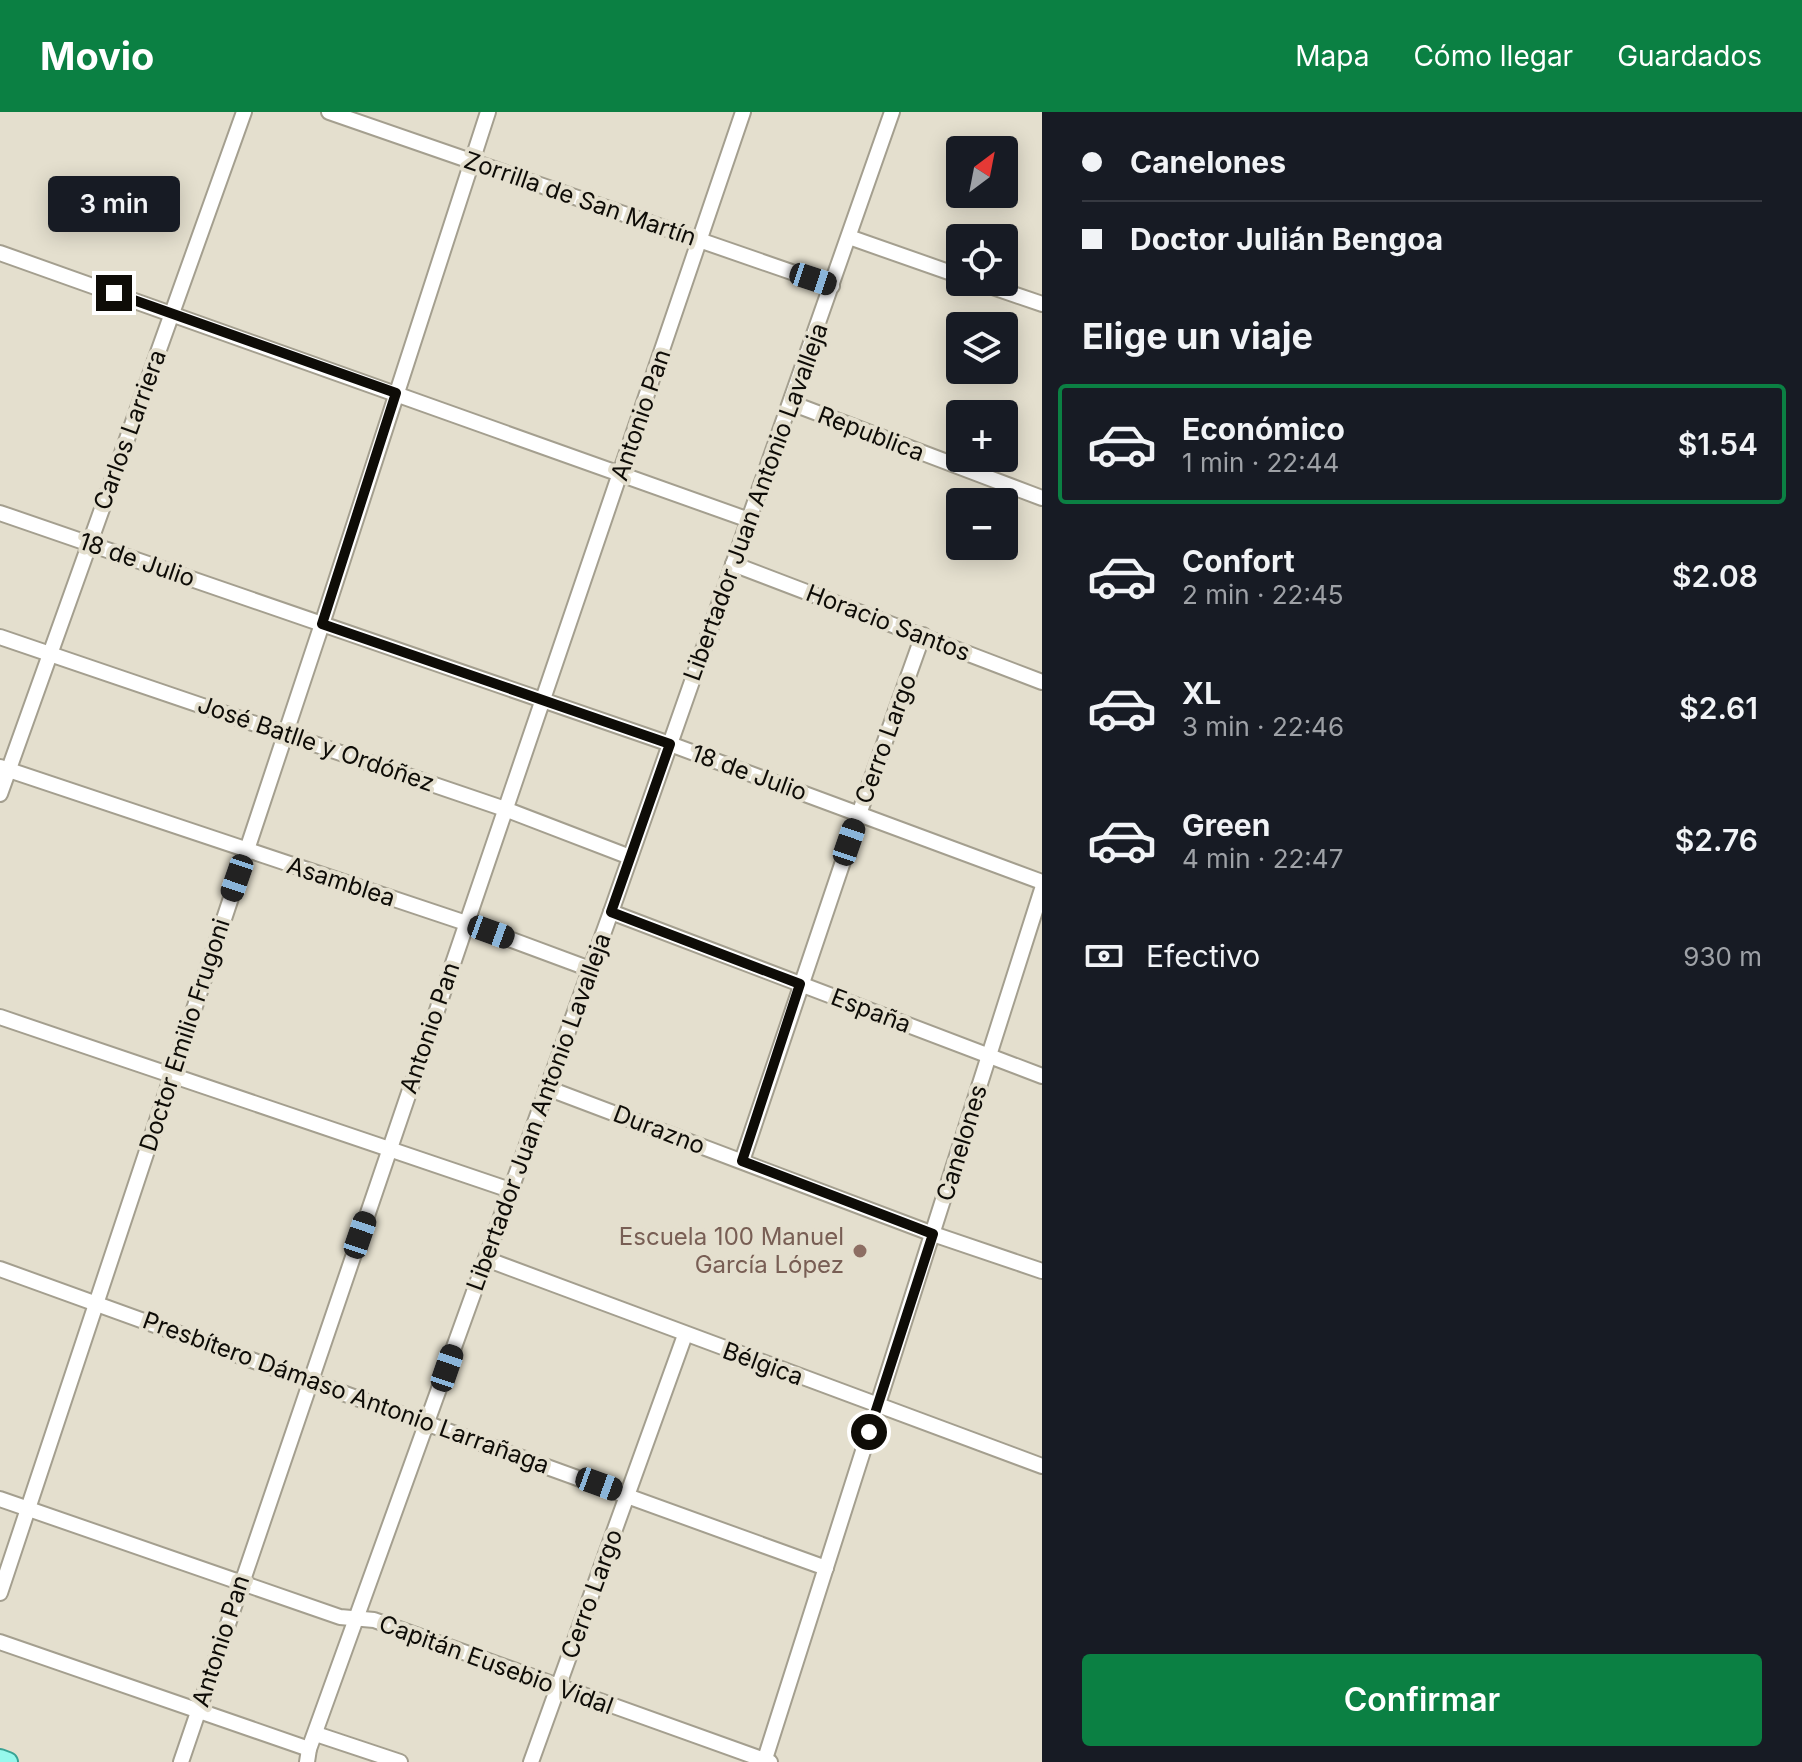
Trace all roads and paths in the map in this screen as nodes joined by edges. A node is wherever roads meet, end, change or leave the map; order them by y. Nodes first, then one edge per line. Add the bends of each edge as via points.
1 (244, 112) edge
2 (329, 112) edge
3 (488, 112) edge
4 (743, 112) edge
5 (892, 112) edge
6 (473, 162) junction
7 (849, 237) junction
8 (700, 240) junction
9 (0, 253) edge
10 (946, 271) edge
11 (832, 286) junction
12 (1018, 296) edge
13 (1042, 304) edge
14 (171, 313) junction
15 (396, 393) junction
16 (791, 403) junction
17 (621, 474) junction
18 (1042, 498) edge
19 (0, 513) edge
20 (749, 520) junction
21 (89, 543) junction
22 (733, 564) junction
23 (322, 624) junction
24 (923, 635) junction
25 (0, 637) edge
26 (50, 655) junction
27 (1042, 682) edge
28 (544, 700) junction
29 (286, 733) junction
30 (670, 744) junction
31 (4, 769) edge
32 (0, 794) edge
33 (505, 809) junction
34 (859, 814) junction
35 (247, 850) junction
36 (630, 857) junction
37 (1042, 882) edge
38 (1042, 889) edge
39 (611, 912) junction
40 (466, 923) junction
41 (590, 969) junction
42 (800, 984) junction
43 (0, 1017) edge
44 (988, 1056) junction
45 (171, 1074) junction
46 (1042, 1076) edge
47 (547, 1088) junction
48 (390, 1148) junction
49 (742, 1161) junction
50 (510, 1190) junction
51 (933, 1234) junction
52 (486, 1259) junction
53 (0, 1269) edge
54 (1042, 1271) edge
55 (96, 1303) junction
56 (685, 1335) junction
57 (311, 1381) junction
58 (877, 1405) junction
59 (428, 1422) junction
60 (1042, 1466) edge
61 (627, 1494) junction
62 (0, 1499) edge
63 (28, 1509) junction
64 (826, 1568) junction
65 (241, 1582) junction
66 (0, 1593) edge
67 (358, 1619) junction
68 (0, 1642) edge
69 (558, 1686) junction
70 (198, 1711) junction
71 (316, 1734) junction
72 (308, 1756) edge
73 (0, 1759) edge
74 (766, 1761) edge
75 (8, 1762) edge
76 (181, 1762) edge
77 (296, 1762) edge
78 (400, 1762) edge
79 (531, 1762) edge

1 - 14 street, Carlos Larriera
2 - 6 street, Zorrilla de San Martín
3 - 6 street, Doctor Emilio Frugoni
4 - 8 street, Antonio Pan
5 - 7 street, Libertador Juan Antonio Lavalleja
6 - 8 street, Zorrilla de San Martín
6 - 15 street, Doctor Emilio Frugoni
7 - 10 street
7 - 11 street, Libertador Juan Antonio Lavalleja
8 - 11 street, Zorrilla de San Martín
8 - 17 street, Antonio Pan
9 - 14 street
11 - 16 street, Libertador Juan Antonio Lavalleja
12 - 13 street
14 - 15 street
14 - 21 street, Carlos Larriera
15 - 17 street
15 - 23 street, Doctor Emilio Frugoni
16 - 18 street, Republica
16 - 20 street, Libertador Juan Antonio Lavalleja
17 - 20 street
17 - 28 street, Antonio Pan
19 - 21 street, 18 de Julio
20 - 22 street, Libertador Juan Antonio Lavalleja
21 - 23 street, 18 de Julio
21 - 26 street, Carlos Larriera
22 - 24 street, Horacio Santos
22 - 30 street, Libertador Juan Antonio Lavalleja
23 - 28 street, 18 de Julio
23 - 29 street, Doctor Emilio Frugoni
24 - 27 street, Horacio Santos
24 - 34 street, Cerro Largo
25 - 26 street, José Batlle y Ordóñez
26 - 29 street, José Batlle y Ordóñez
26 - 31 street, Carlos Larriera
28 - 30 street, 18 de Julio
28 - 33 street, Antonio Pan
29 - 33 street, José Batlle y Ordóñez
29 - 35 street, Doctor Emilio Frugoni
30 - 34 street, 18 de Julio
30 - 36 street, Libertador Juan Antonio Lavalleja
31 - 32 street, Carlos Larriera
31 - 35 street, Asamblea
33 - 36 street, José Batlle y Ordóñez
33 - 40 street, Antonio Pan
34 - 37 street, 18 de Julio
34 - 42 street, Cerro Largo
35 - 40 street, Asamblea
35 - 45 street, Doctor Emilio Frugoni
36 - 39 street, Libertador Juan Antonio Lavalleja
38 - 44 street, Canelones
39 - 41 street, Libertador Juan Antonio Lavalleja
39 - 42 street, España
40 - 41 street, Asamblea
40 - 48 street, Antonio Pan
41 - 47 street, Libertador Juan Antonio Lavalleja
42 - 44 street, España
42 - 49 street, Cerro Largo
43 - 45 street
44 - 46 street, España
44 - 51 street, Canelones
45 - 48 street
45 - 55 street, Doctor Emilio Frugoni
47 - 49 street, Durazno
47 - 50 street, Libertador Juan Antonio Lavalleja
48 - 50 street
48 - 57 street, Antonio Pan
49 - 51 street, Durazno
50 - 52 street, Libertador Juan Antonio Lavalleja
51 - 54 street, Durazno
51 - 58 street, Canelones
52 - 56 street, Bélgica
52 - 59 street, Libertador Juan Antonio Lavalleja
53 - 55 street, Presbítero Dámaso Antonio Larrañaga
55 - 57 street, Presbítero Dámaso Antonio Larrañaga
55 - 63 street, Doctor Emilio Frugoni
56 - 58 street, Bélgica
56 - 61 street, Cerro Largo
57 - 59 street, Presbítero Dámaso Antonio Larrañaga
57 - 65 street, Antonio Pan
58 - 60 street, Bélgica
58 - 64 street, Canelones
59 - 61 street, Presbítero Dámaso Antonio Larrañaga
59 - 67 street, Libertador Juan Antonio Lavalleja
61 - 64 street, Presbítero Dámaso Antonio Larrañaga
61 - 69 street, Cerro Largo
62 - 63 street, Capitán Eusebio Vidal
63 - 65 street, Capitán Eusebio Vidal
63 - 66 street, Doctor Emilio Frugoni
64 - 74 street, Canelones
65 - 67 street, Capitán Eusebio Vidal
65 - 70 street, Antonio Pan
67 - 69 street, Capitán Eusebio Vidal via 374,1620
67 - 71 street, Libertador Juan Antonio Lavalleja
68 - 70 street
69 - 74 street, Capitán Eusebio Vidal
69 - 79 street, Cerro Largo
70 - 72 street
70 - 76 street, Antonio Pan
71 - 72 street, Libertador Juan Antonio Lavalleja
71 - 78 street
72 - 77 street, Libertador Juan Antonio Lavalleja
73 - 75 main road

